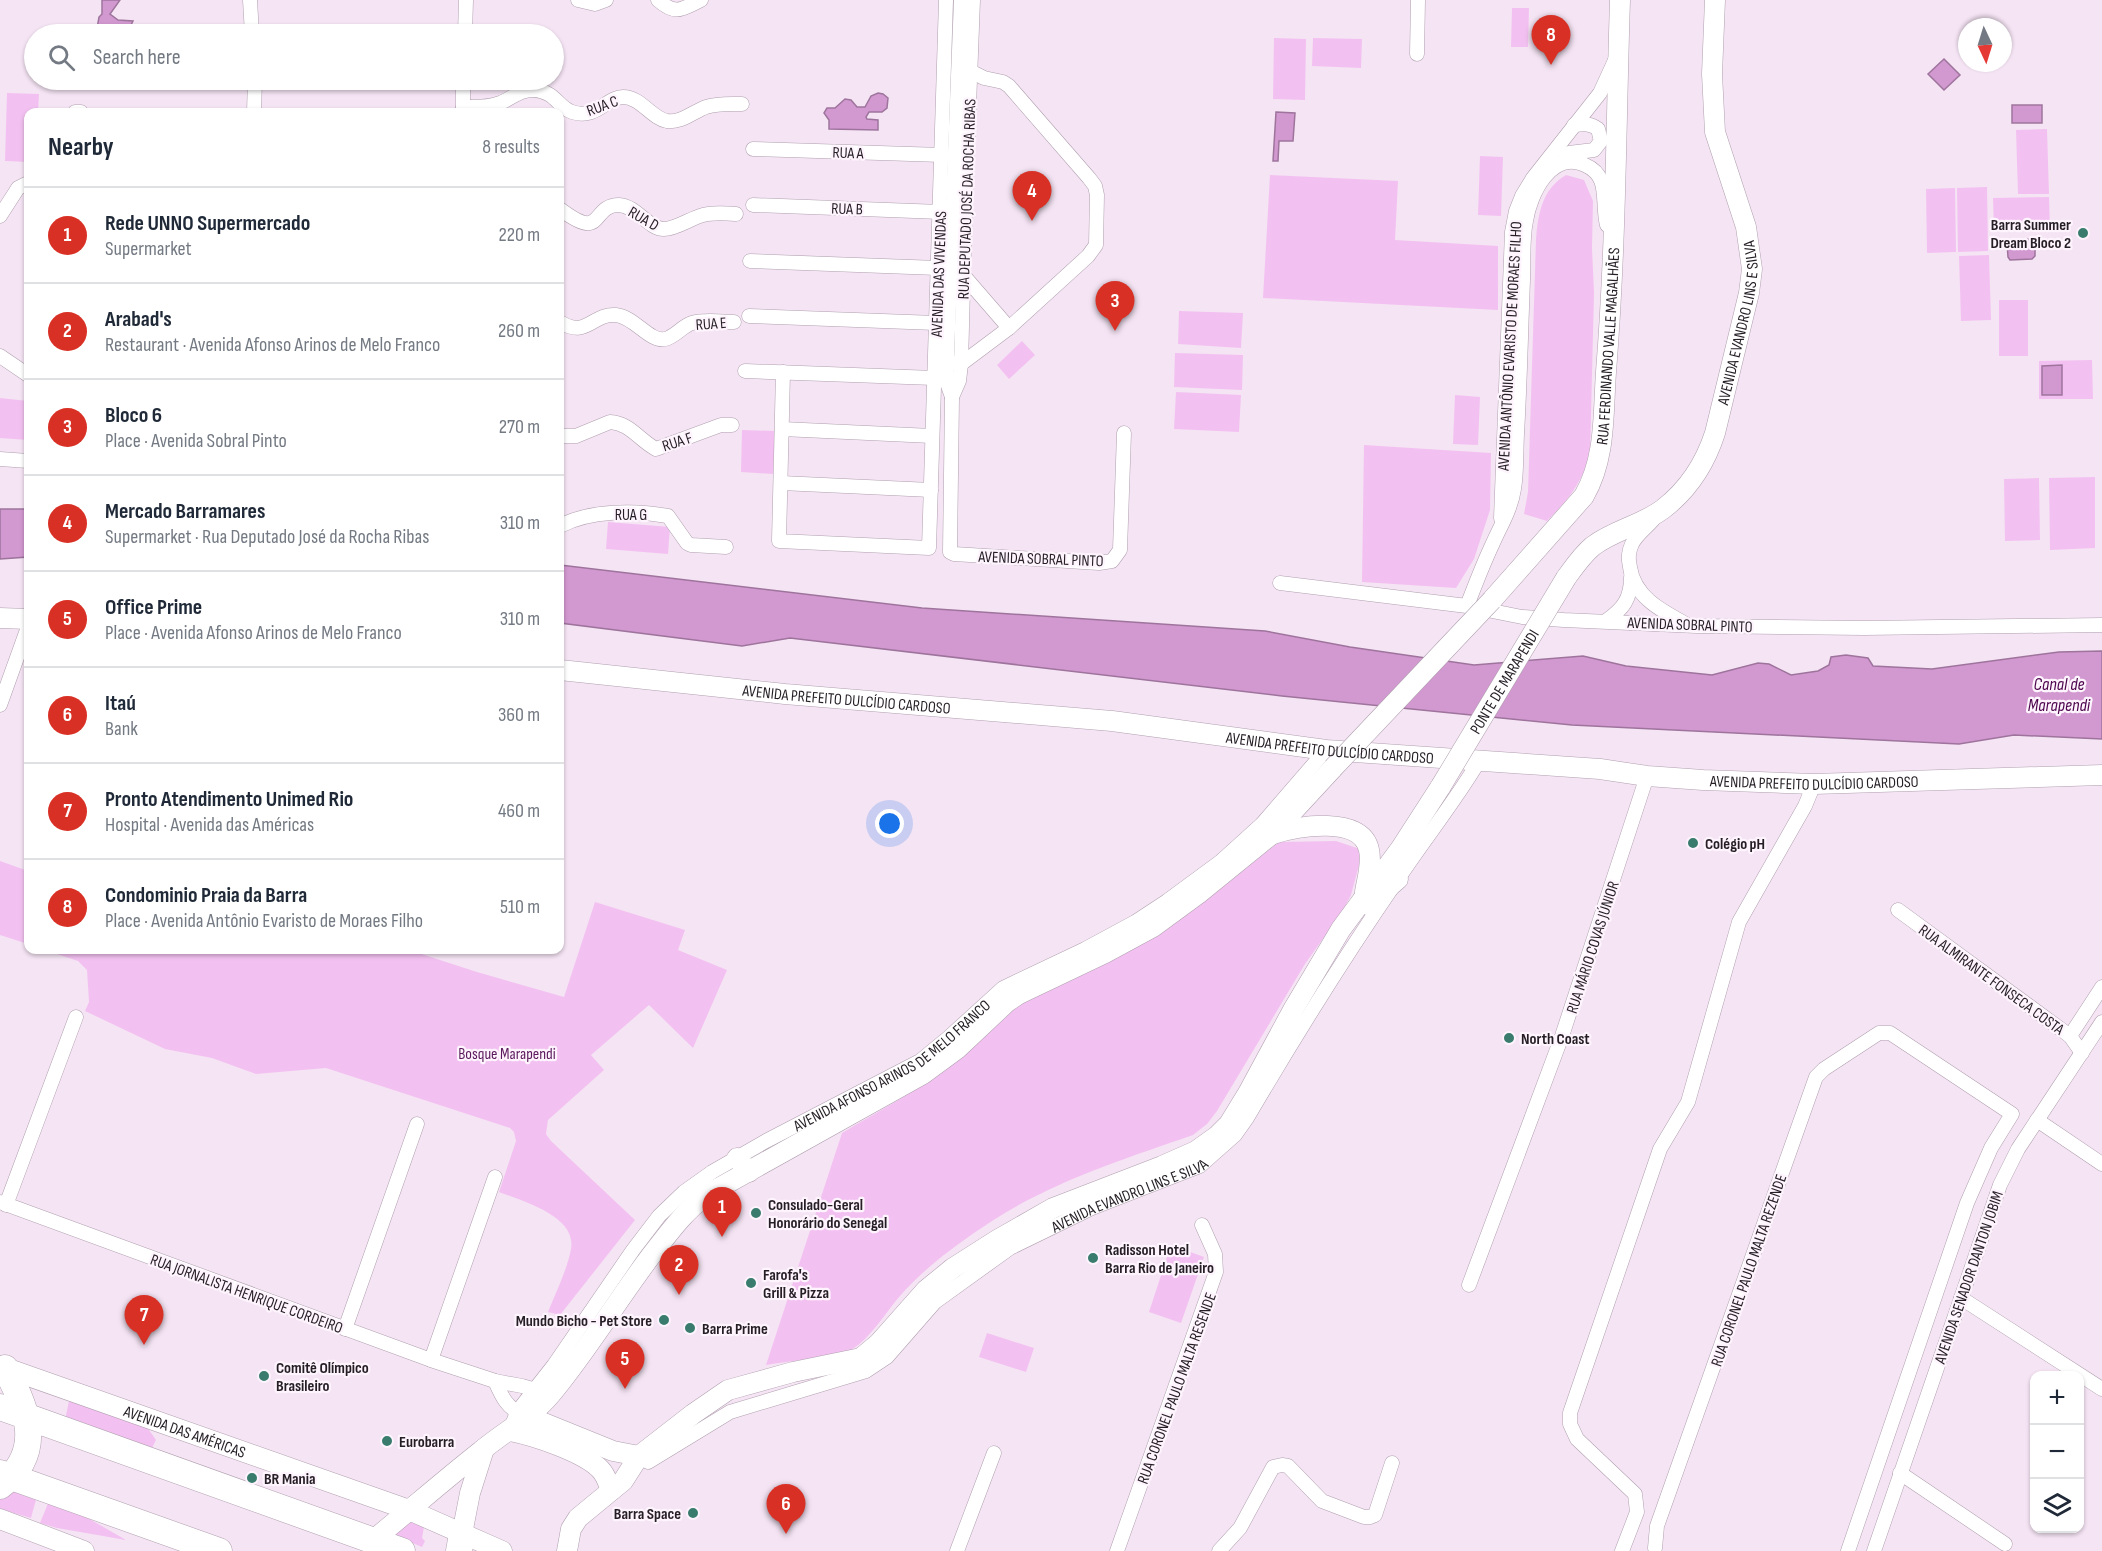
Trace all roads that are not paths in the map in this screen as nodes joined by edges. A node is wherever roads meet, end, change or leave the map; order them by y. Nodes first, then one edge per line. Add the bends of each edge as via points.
1 (250, 0) edge
2 (466, 0) edge
3 (578, 0) edge
4 (606, 0) edge
5 (658, 0) edge
6 (701, 0) edge
7 (946, 0) edge
8 (961, 0) edge
9 (973, 0) edge
10 (1418, 0) edge
11 (1620, 0) edge
12 (1715, 0) edge
13 (251, 24) edge
14 (465, 24) edge
15 (1417, 54) dead end
16 (1618, 54) junction
17 (970, 71) junction
18 (255, 90) edge
19 (463, 90) edge
20 (531, 90) edge
21 (531, 90) edge
22 (964, 98) junction
23 (742, 104) dead end
24 (254, 108) edge
25 (463, 108) edge
26 (475, 108) edge
27 (1574, 125) junction
28 (753, 149) dead end
29 (942, 155) junction
30 (1563, 162) junction
31 (24, 185) edge
32 (753, 205) dead end
33 (564, 212) edge
34 (941, 212) junction
35 (736, 214) dead end
36 (0, 216) edge
37 (1613, 244) junction
38 (750, 261) dead end
39 (938, 268) junction
40 (964, 276) junction
41 (749, 316) dead end
42 (734, 322) dead end
43 (936, 323) junction
44 (564, 324) edge
45 (1009, 328) junction
46 (1507, 346) junction
47 (0, 356) edge
48 (947, 362) junction
49 (961, 364) junction
50 (745, 371) dead end
51 (24, 372) edge
52 (783, 372) junction
53 (934, 378) junction
54 (952, 397) junction
55 (732, 425) dead end
56 (782, 429) junction
57 (1124, 432) dead end
58 (564, 436) edge
59 (932, 436) junction
60 (1517, 438) junction
61 (0, 459) edge
62 (24, 461) edge
63 (781, 483) junction
64 (931, 490) junction
65 (1662, 510) junction
66 (564, 524) edge
67 (1500, 526) junction
68 (726, 547) dead end
69 (950, 551) joint
70 (1631, 574) junction
71 (1566, 578) joint
72 (1280, 583) dead end
73 (1467, 606) junction
74 (0, 618) edge
75 (24, 619) edge
76 (1606, 621) junction
77 (1688, 625) junction
78 (2102, 626) edge
79 (24, 638) edge
80 (564, 670) edge
81 (0, 705) edge
82 (1329, 759) junction
83 (1479, 761) junction
84 (2102, 775) edge
85 (1647, 776) junction
86 (1814, 784) junction
87 (1272, 834) junction
88 (1401, 848) joint
89 (1220, 862) junction
90 (1398, 879) junction
91 (1364, 896) junction
92 (1898, 910) dead end
93 (1341, 929) junction
94 (1022, 977) junction
95 (2102, 987) edge
96 (1294, 1008) junction
97 (996, 1013) junction
98 (76, 1017) dead end
99 (2102, 1022) edge
100 (2070, 1036) junction
101 (2082, 1053) junction
102 (1274, 1071) junction
103 (2012, 1114) joint
104 (2037, 1120) junction
105 (417, 1124) dead end
106 (802, 1133) junction
107 (2102, 1164) edge
108 (495, 1177) dead end
109 (1967, 1203) junction
110 (3, 1204) edge
111 (1990, 1212) junction
112 (1202, 1225) dead end
113 (1469, 1285) dead end
114 (1961, 1298) junction
115 (345, 1329) junction
116 (431, 1360) junction
117 (1911, 1364) junction
118 (2, 1367) edge
119 (1935, 1373) junction
120 (495, 1381) junction
121 (2102, 1389) edge
122 (543, 1392) junction
123 (0, 1407) edge
124 (523, 1414) junction
125 (25, 1417) junction
126 (510, 1431) junction
127 (483, 1449) junction
128 (994, 1453) dead end
129 (639, 1456) junction
130 (1392, 1463) dead end
131 (1900, 1473) junction
132 (4, 1479) edge
133 (611, 1490) junction
134 (409, 1510) junction
135 (0, 1519) edge
136 (372, 1540) junction
137 (461, 1543) edge
138 (2005, 1544) dead end
139 (1655, 1548) dead end
140 (84, 1551) edge
141 (219, 1551) edge
142 (402, 1551) edge
143 (502, 1551) edge
144 (567, 1551) edge
145 (957, 1551) edge
146 (1117, 1551) edge
147 (1219, 1551) edge
148 (1622, 1551) edge
149 (1848, 1551) edge
150 (1874, 1551) edge

1 - 13 street
2 - 14 street
3 - 4 street via 595,4
5 - 6 street via 675,10
7 - 29 street, AVENIDA DAS VIVENDAS
8 - 22 street, RUA DEPUTADO JOSÉ DA ROCHA RIBAS
9 - 17 street, RUA DEPUTADO JOSÉ DA ROCHA RIBAS
10 - 15 street
11 - 16 street, RUA FERDINANDO VALLE MAGALHÃES
12 - 65 street, AVENIDA EVANDRO LINS E SILVA via 1715,132 1746,227 1752,268 1708,453 1689,484
16 - 27 street, AVENIDA ANTÔNIO EVARISTO DE MORAES FILHO via 1600,93
16 - 37 street, RUA FERDINANDO VALLE MAGALHÃES
17 - 22 street, RUA DEPUTADO JOSÉ DA ROCHA RIBAS
17 - 45 street via 1009,86 1089,178 1097,195 1096,245
18 - 24 street
19 - 25 street
20 - 26 street, RUA C
21 - 23 street, RUA C via 553,96 571,112 580,113 598,110 616,98 628,98 670,121 714,105
22 - 40 street, RUA DEPUTADO JOSÉ DA ROCHA RIBAS
22 - 48 street, RUA DEPUTADO JOSÉ DA ROCHA RIBAS
27 - 30 street, AVENIDA ANTÔNIO EVARISTO DE MORAES FILHO via 1593,125 1599,129 1601,141 1594,150 1569,153
27 - 46 street, AVENIDA ANTÔNIO EVARISTO DE MORAES FILHO via 1533,178 1516,211
28 - 29 street, RUA A
29 - 34 street, AVENIDA DAS VIVENDAS
30 - 37 street via 1582,163 1603,182 1605,218
30 - 60 street, AVENIDA ANTÔNIO EVARISTO DE MORAES FILHO via 1543,179 1526,222
31 - 36 street
32 - 34 street, RUA B
33 - 35 street, RUA D via 587,224 609,207 621,206 667,230 705,214
34 - 39 street, AVENIDA DAS VIVENDAS
37 - 82 street, RUA FERDINANDO VALLE MAGALHÃES, bridge via 1600,456 1584,496 1492,600
38 - 39 street
39 - 43 street, AVENIDA DAS VIVENDAS
40 - 45 street
40 - 49 street, RUA DEPUTADO JOSÉ DA ROCHA RIBAS
41 - 43 street
42 - 44 street, RUA E via 691,323 672,336 659,339 632,319 616,315 582,328
43 - 53 street, AVENIDA DAS VIVENDAS
45 - 49 street
46 - 60 street via 1512,366 1510,428
46 - 67 street, AVENIDA ANTÔNIO EVARISTO DE MORAES FILHO
47 - 51 street
48 - 49 street
48 - 54 street, RUA DEPUTADO JOSÉ DA ROCHA RIBAS via 946,380
49 - 54 street, RUA DEPUTADO JOSÉ DA ROCHA RIBAS
50 - 52 street
52 - 53 street
52 - 56 street
53 - 59 street, AVENIDA DAS VIVENDAS
54 - 69 street, RUA DEPUTADO JOSÉ DA ROCHA RIBAS
55 - 58 street, RUA F via 656,448 629,427 610,422 576,436
56 - 59 street
56 - 63 street
57 - 69 street, AVENIDA SOBRAL PINTO via 1120,550 1112,561 965,555
59 - 64 street, AVENIDA DAS VIVENDAS
60 - 67 street, AVENIDA ANTÔNIO EVARISTO DE MORAES FILHO via 1514,492
61 - 62 street
63 - 64 street
63 - 64 street, AVENIDA DAS VIVENDAS via 779,541 929,548
65 - 70 street via 1631,546
65 - 71 street, AVENIDA EVANDRO LINS E SILVA via 1594,546
66 - 68 street, RUA G via 598,514 657,514 668,516 691,545
67 - 73 street, AVENIDA ANTÔNIO EVARISTO DE MORAES FILHO
70 - 76 street via 1625,604
70 - 77 street via 1643,595
71 - 88 street, PONTE DE MARAPENDI, bridge
72 - 73 street, AVENIDA SOBRAL PINTO
73 - 76 street, AVENIDA SOBRAL PINTO via 1522,617
74 - 75 street
76 - 77 street, AVENIDA SOBRAL PINTO
77 - 78 street, AVENIDA SOBRAL PINTO
79 - 81 street
80 - 82 street, AVENIDA PREFEITO DULCÍDIO CARDOSO via 785,694 1112,721
82 - 83 street, AVENIDA PREFEITO DULCÍDIO CARDOSO
82 - 87 street, AVENIDA AFONSO ARINOS DE MELO FRANCO
82 - 89 street, AVENIDA AFONSO ARINOS DE MELO FRANCO
83 - 85 street, AVENIDA PREFEITO DULCÍDIO CARDOSO
83 - 90 street, AVENIDA EVANDRO LINS E SILVA
84 - 86 street, AVENIDA PREFEITO DULCÍDIO CARDOSO
85 - 86 street, AVENIDA PREFEITO DULCÍDIO CARDOSO
85 - 113 street, RUA MÁRIO COVAS JÚNIOR via 1562,1036
86 - 148 street via 1739,922 1688,1102 1660,1149 1570,1413 1576,1439 1635,1494 1637,1512
87 - 89 street
87 - 91 street via 1315,826 1347,828 1359,834 1366,841 1370,860
87 - 97 street, AVENIDA AFONSO ARINOS DE MELO FRANCO via 1153,927 1019,994
88 - 91 street, AVENIDA EVANDRO LINS E SILVA
89 - 94 street, AVENIDA AFONSO ARINOS DE MELO FRANCO via 1135,922
90 - 93 street
90 - 102 street, AVENIDA EVANDRO LINS E SILVA
91 - 93 street, AVENIDA EVANDRO LINS E SILVA
92 - 100 street, RUA ALMIRANTE FONSECA COSTA
93 - 96 street, AVENIDA EVANDRO LINS E SILVA
94 - 97 street
94 - 106 street, AVENIDA AFONSO ARINOS DE MELO FRANCO via 987,1000 920,1060
95 - 100 street
96 - 102 street
96 - 129 street, AVENIDA EVANDRO LINS E SILVA via 1229,1124 1196,1151 1053,1208 997,1240 926,1290 861,1358 728,1390
97 - 106 street, AVENIDA AFONSO ARINOS DE MELO FRANCO via 924,1074
98 - 110 street
99 - 101 street, AVENIDA SENADOR DANTON JOBIM
100 - 101 street, RUA ALMIRANTE FONSECA COSTA
101 - 104 street, AVENIDA SENADOR DANTON JOBIM
102 - 129 street, AVENIDA EVANDRO LINS E SILVA via 1235,1135 1200,1166 1092,1208 1010,1248 935,1302 887,1357 866,1371 730,1412 648,1462
103 - 109 street, AVENIDA SENADOR DANTON JOBIM via 1991,1148
103 - 139 street, RUA CORONEL PAULO MALTA REZENDE via 1890,1033 1879,1033 1816,1077 1658,1526
104 - 107 street
104 - 111 street, AVENIDA SENADOR DANTON JOBIM via 2007,1169
105 - 115 street
106 - 122 street, AVENIDA AFONSO ARINOS DE MELO FRANCO via 743,1165 693,1205
108 - 116 street
109 - 111 street
109 - 117 street, AVENIDA SENADOR DANTON JOBIM
110 - 115 street, RUA JORNALISTA HENRIQUE CORDEIRO
111 - 114 street, AVENIDA SENADOR DANTON JOBIM
112 - 146 street, RUA CORONEL PAULO MALTA RESENDE via 1215,1254 1216,1272
114 - 119 street, AVENIDA SENADOR DANTON JOBIM
114 - 121 street
115 - 116 street, RUA JORNALISTA HENRIQUE CORDEIRO
116 - 120 street, RUA JORNALISTA HENRIQUE CORDEIRO
117 - 119 street
117 - 149 street, AVENIDA SENADOR DANTON JOBIM
118 - 125 highway via 16,1388
118 - 134 street, AVENIDA DAS AMÉRICAS
119 - 131 street, AVENIDA SENADOR DANTON JOBIM
120 - 122 street, RUA JORNALISTA HENRIQUE CORDEIRO
120 - 124 street via 507,1405
122 - 124 street, AVENIDA AFONSO ARINOS DE MELO FRANCO
123 - 125 highway
124 - 126 street, AVENIDA AFONSO ARINOS DE MELO FRANCO
124 - 129 street via 613,1451
125 - 132 highway via 29,1434 26,1454 21,1466
125 - 136 highway
126 - 127 street, AVENIDA AFONSO ARINOS DE MELO FRANCO
126 - 133 street via 588,1460 602,1470
127 - 134 street, AVENIDA AFONSO ARINOS DE MELO FRANCO
127 - 137 street
128 - 145 street
129 - 133 street, AVENIDA EVANDRO LINS E SILVA via 623,1481
130 - 147 street via 1375,1515 1370,1517 1322,1501 1288,1466 1273,1467 1240,1528
131 - 138 street
131 - 150 street, AVENIDA SENADOR DANTON JOBIM
132 - 141 highway
133 - 144 street, AVENIDA EVANDRO LINS E SILVA via 578,1518 571,1529
134 - 136 street, AVENIDA AFONSO ARINOS DE MELO FRANCO
134 - 137 street, AVENIDA DAS AMÉRICAS
135 - 140 street
136 - 142 highway
137 - 143 street, AVENIDA DAS AMÉRICAS

